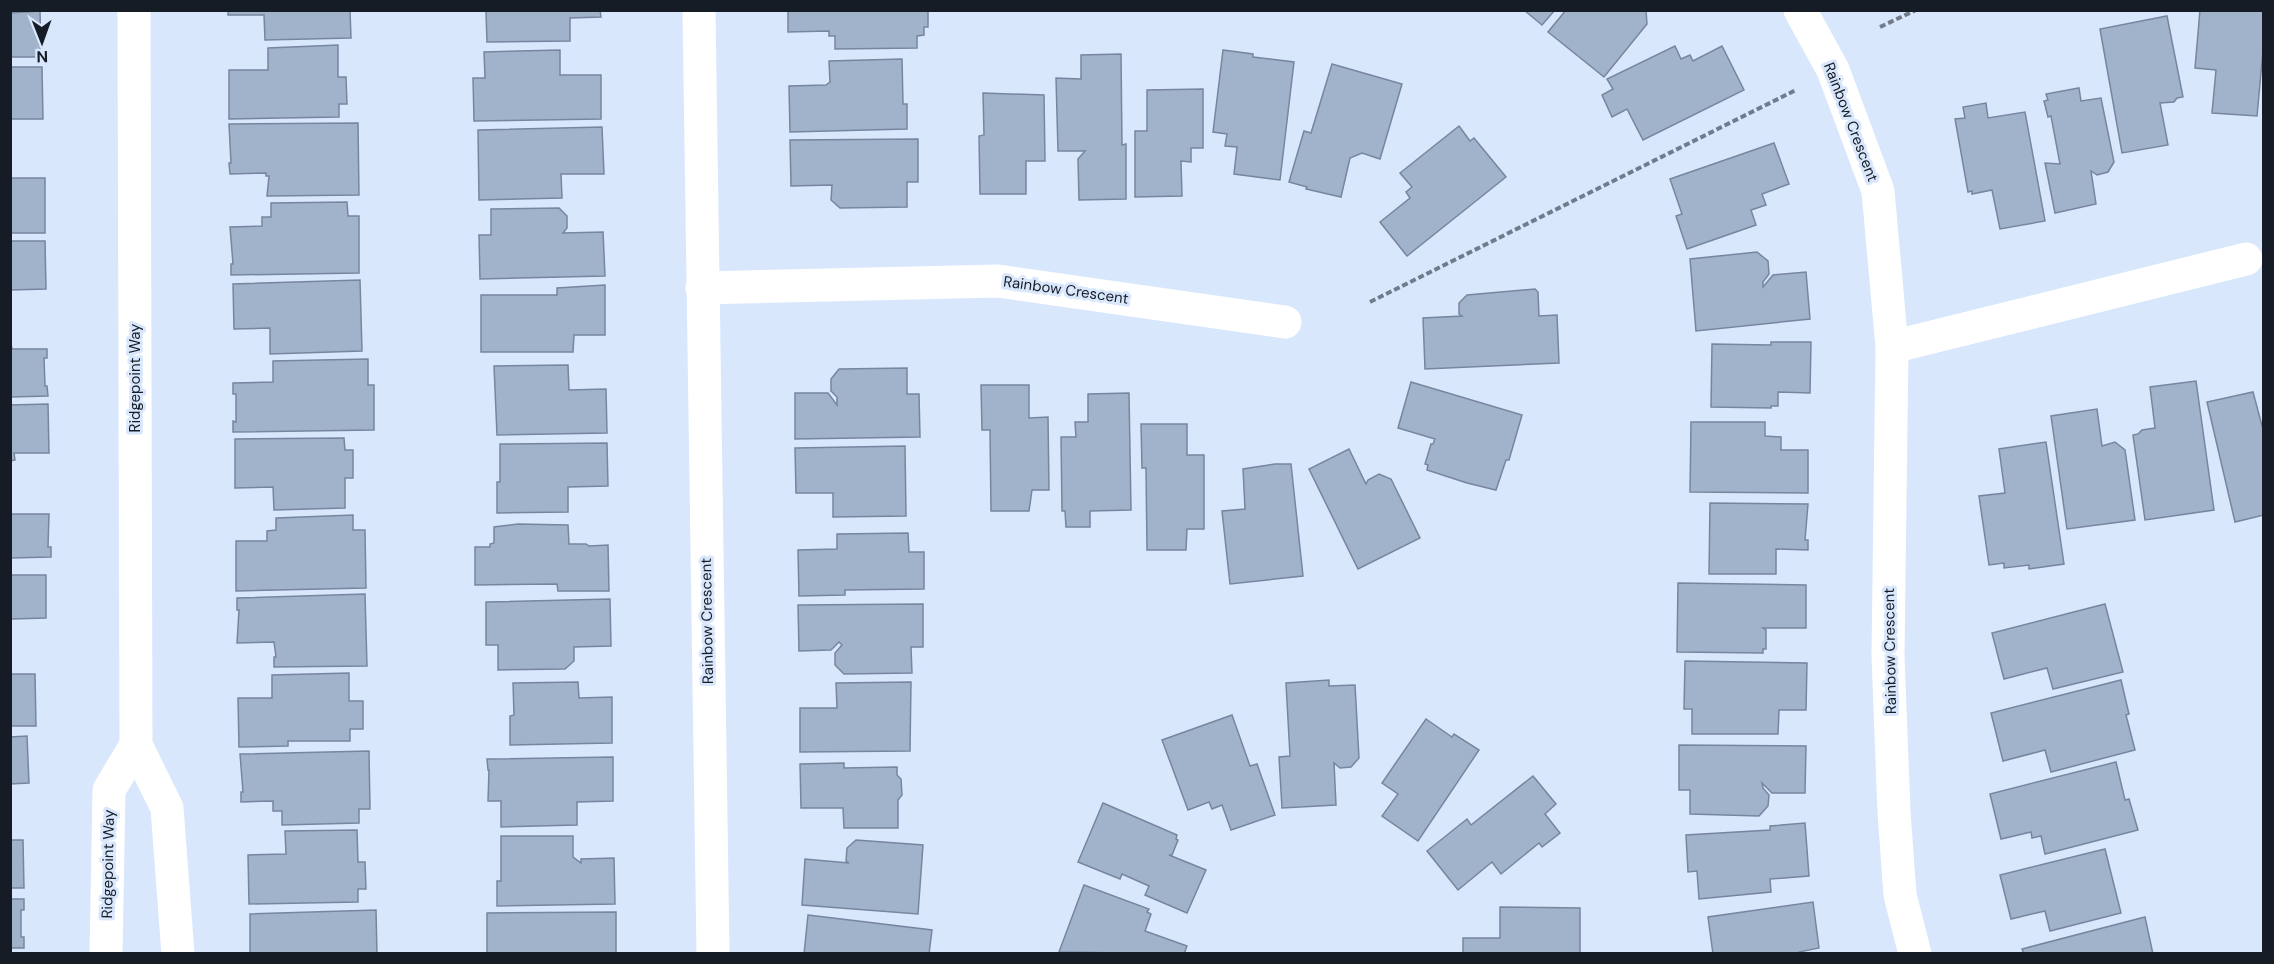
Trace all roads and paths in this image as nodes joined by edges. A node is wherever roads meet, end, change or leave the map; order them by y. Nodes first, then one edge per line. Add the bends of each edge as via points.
1 (135, 10) edge
2 (699, 10) edge
3 (1800, 10) edge
4 (1916, 10) edge
5 (1880, 27) dead end
6 (1796, 90) dead end
7 (2246, 259) dead end
8 (702, 288) junction
9 (1370, 302) dead end
10 (1285, 321) dead end
11 (1892, 347) junction
12 (136, 745) junction
13 (106, 954) edge
14 (178, 954) edge
15 (713, 954) edge
16 (1915, 954) edge

1 - 12 street, Ridgepoint Way
2 - 8 street, Rainbow Crescent
3 - 11 street, Rainbow Crescent via 1833,70 1878,191
4 - 5 path
6 - 9 path
7 - 11 street
8 - 10 street, Rainbow Crescent via 998,281
8 - 15 street, Rainbow Crescent
11 - 16 street, Rainbow Crescent via 1888,656 1892,779 1900,896
12 - 13 street, Ridgepoint Way via 109,790
12 - 14 street, Ridgepoint Way via 167,807

